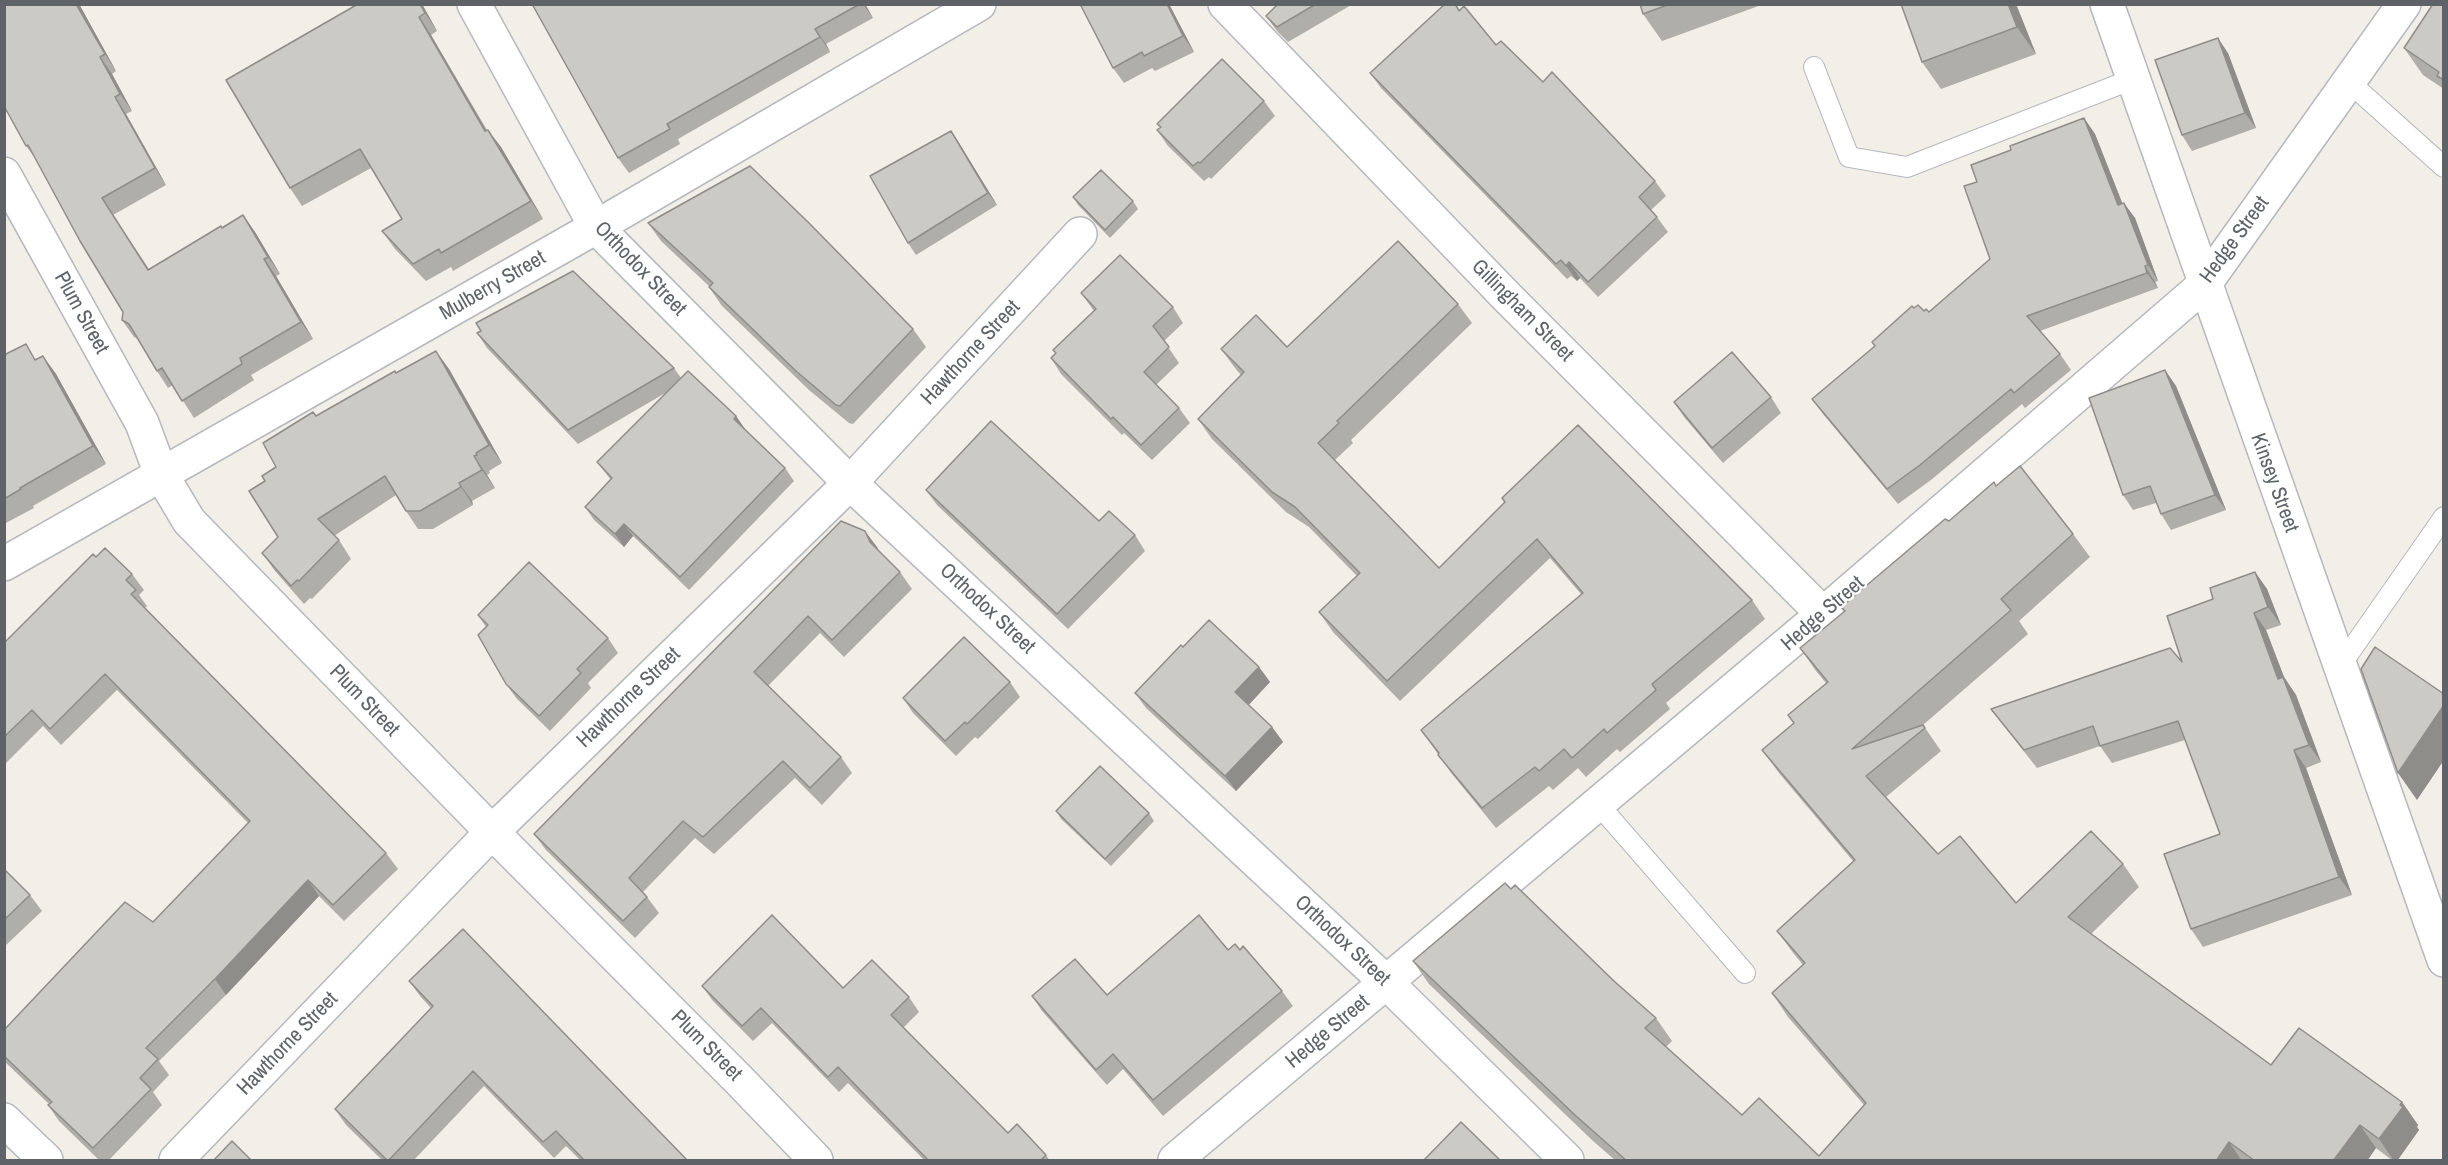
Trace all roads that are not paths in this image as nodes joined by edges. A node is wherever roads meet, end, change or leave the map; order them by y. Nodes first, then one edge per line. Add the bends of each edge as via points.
1 (474, 4) edge
2 (979, 4) edge
3 (1225, 4) edge
4 (2107, 4) edge
5 (2404, 4) edge
6 (942, 13) edge
7 (1814, 67) dead end
8 (2133, 79) junction
9 (2349, 82) junction
10 (2444, 167) edge
11 (4, 174) edge
12 (596, 227) junction
13 (1080, 234) dead end
14 (2204, 285) junction
15 (161, 474) junction
16 (850, 483) junction
17 (2444, 517) edge
18 (4, 564) edge
19 (1823, 614) junction
20 (2340, 666) junction
21 (1598, 804) junction
22 (492, 832) junction
23 (2437, 929) edge
24 (2444, 960) edge
25 (1745, 973) dead end
26 (1387, 984) junction
27 (5, 1122) edge
28 (46, 1161) edge
29 (176, 1161) edge
30 (816, 1161) edge
31 (1175, 1161) edge
32 (1567, 1161) edge

1 - 12 street, Orthodox Street
2 - 6 street, Mulberry Street
3 - 19 street, Gillingham Street via 1506,296
4 - 8 street, Kinsey Street
5 - 9 street, Hedge Street
6 - 12 street, Mulberry Street
7 - 8 lane via 1849,157 1907,167
8 - 14 street, Kinsey Street
9 - 10 lane
9 - 14 street, Hedge Street
11 - 15 street, Plum Street via 142,423
12 - 15 street, Mulberry Street
12 - 16 street, Orthodox Street
13 - 16 street, Hawthorne Street
14 - 19 street, Hedge Street
14 - 20 street, Kinsey Street
15 - 18 street, Mulberry Street
15 - 22 street, Plum Street via 189,522
16 - 22 street, Hawthorne Street
16 - 26 street, Orthodox Street
17 - 20 lane
19 - 21 street, Hedge Street
20 - 23 street, Kinsey Street
21 - 25 lane
21 - 26 street, Hedge Street
22 - 29 street, Hawthorne Street
22 - 30 street, Plum Street
23 - 24 street, Kinsey Street
26 - 31 street, Hedge Street
26 - 32 street, Orthodox Street
27 - 28 street

